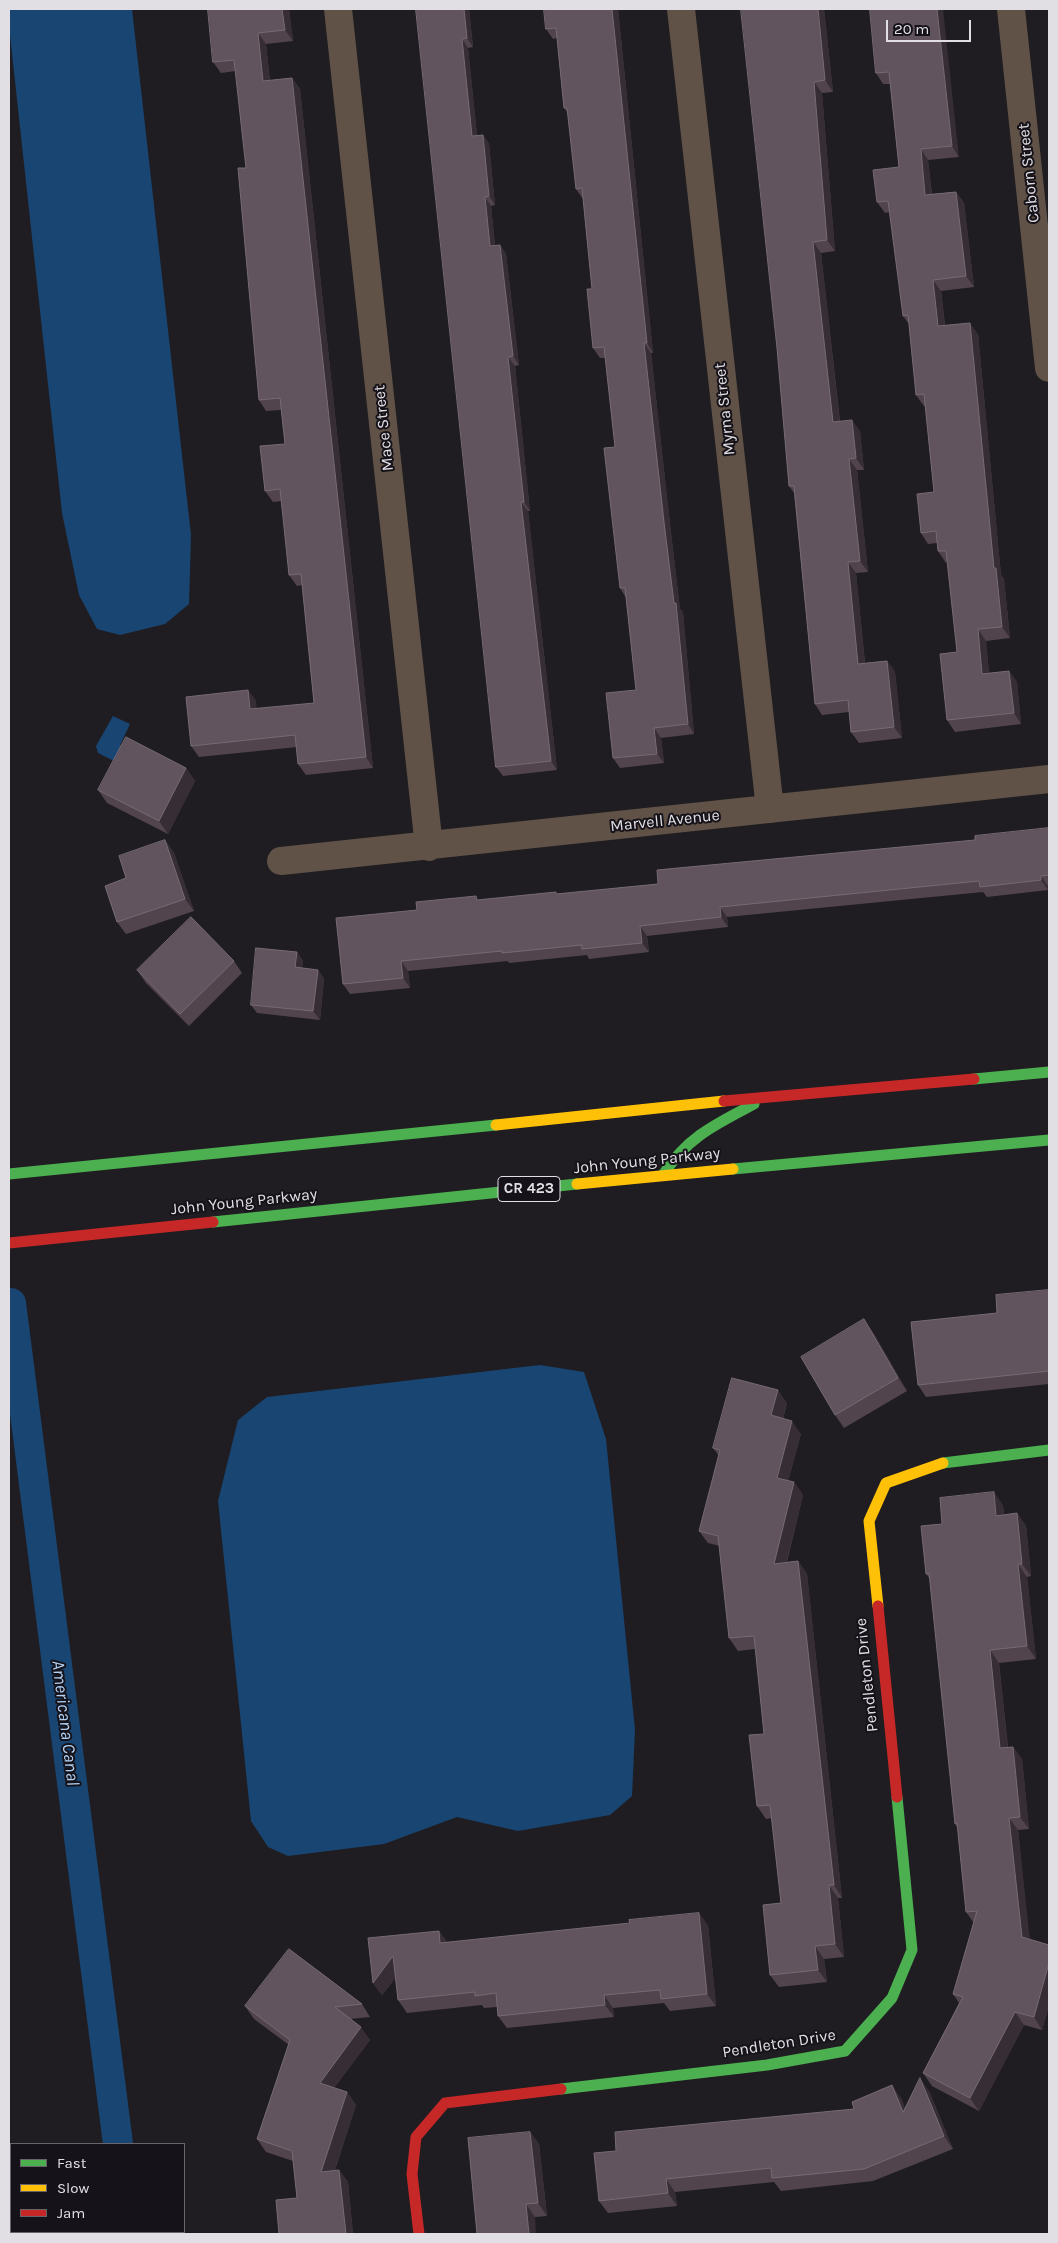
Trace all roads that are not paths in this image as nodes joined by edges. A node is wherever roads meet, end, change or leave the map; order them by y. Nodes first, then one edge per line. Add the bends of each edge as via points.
1 (338, 9) edge
2 (681, 9) edge
3 (1011, 9) edge
4 (1049, 368) edge
5 (1049, 779) edge
6 (770, 809) junction
7 (429, 847) junction
8 (281, 861) dead end
9 (1049, 1072) edge
10 (767, 1097) junction
11 (1049, 1140) edge
12 (9, 1174) edge
13 (663, 1175) junction
14 (9, 1243) edge
15 (1049, 1450) edge
16 (419, 2234) edge

1 - 7 street, Mace Street
2 - 6 street, Myrna Street
3 - 4 street, Caborn Street
5 - 6 street, Marvell Avenue
6 - 7 street, Marvell Avenue
7 - 8 street, Marvell Avenue
9 - 10 main road
10 - 12 main road
10 - 13 main road via 693,1136 673,1156
11 - 13 main road, John Young Parkway / CR 423
13 - 14 main road, John Young Parkway / CR 423
15 - 16 main road, Pendleton Drive via 945,1462 886,1483 869,1521 912,1950 892,1998 845,2051 767,2065 445,2103 416,2137 412,2174

